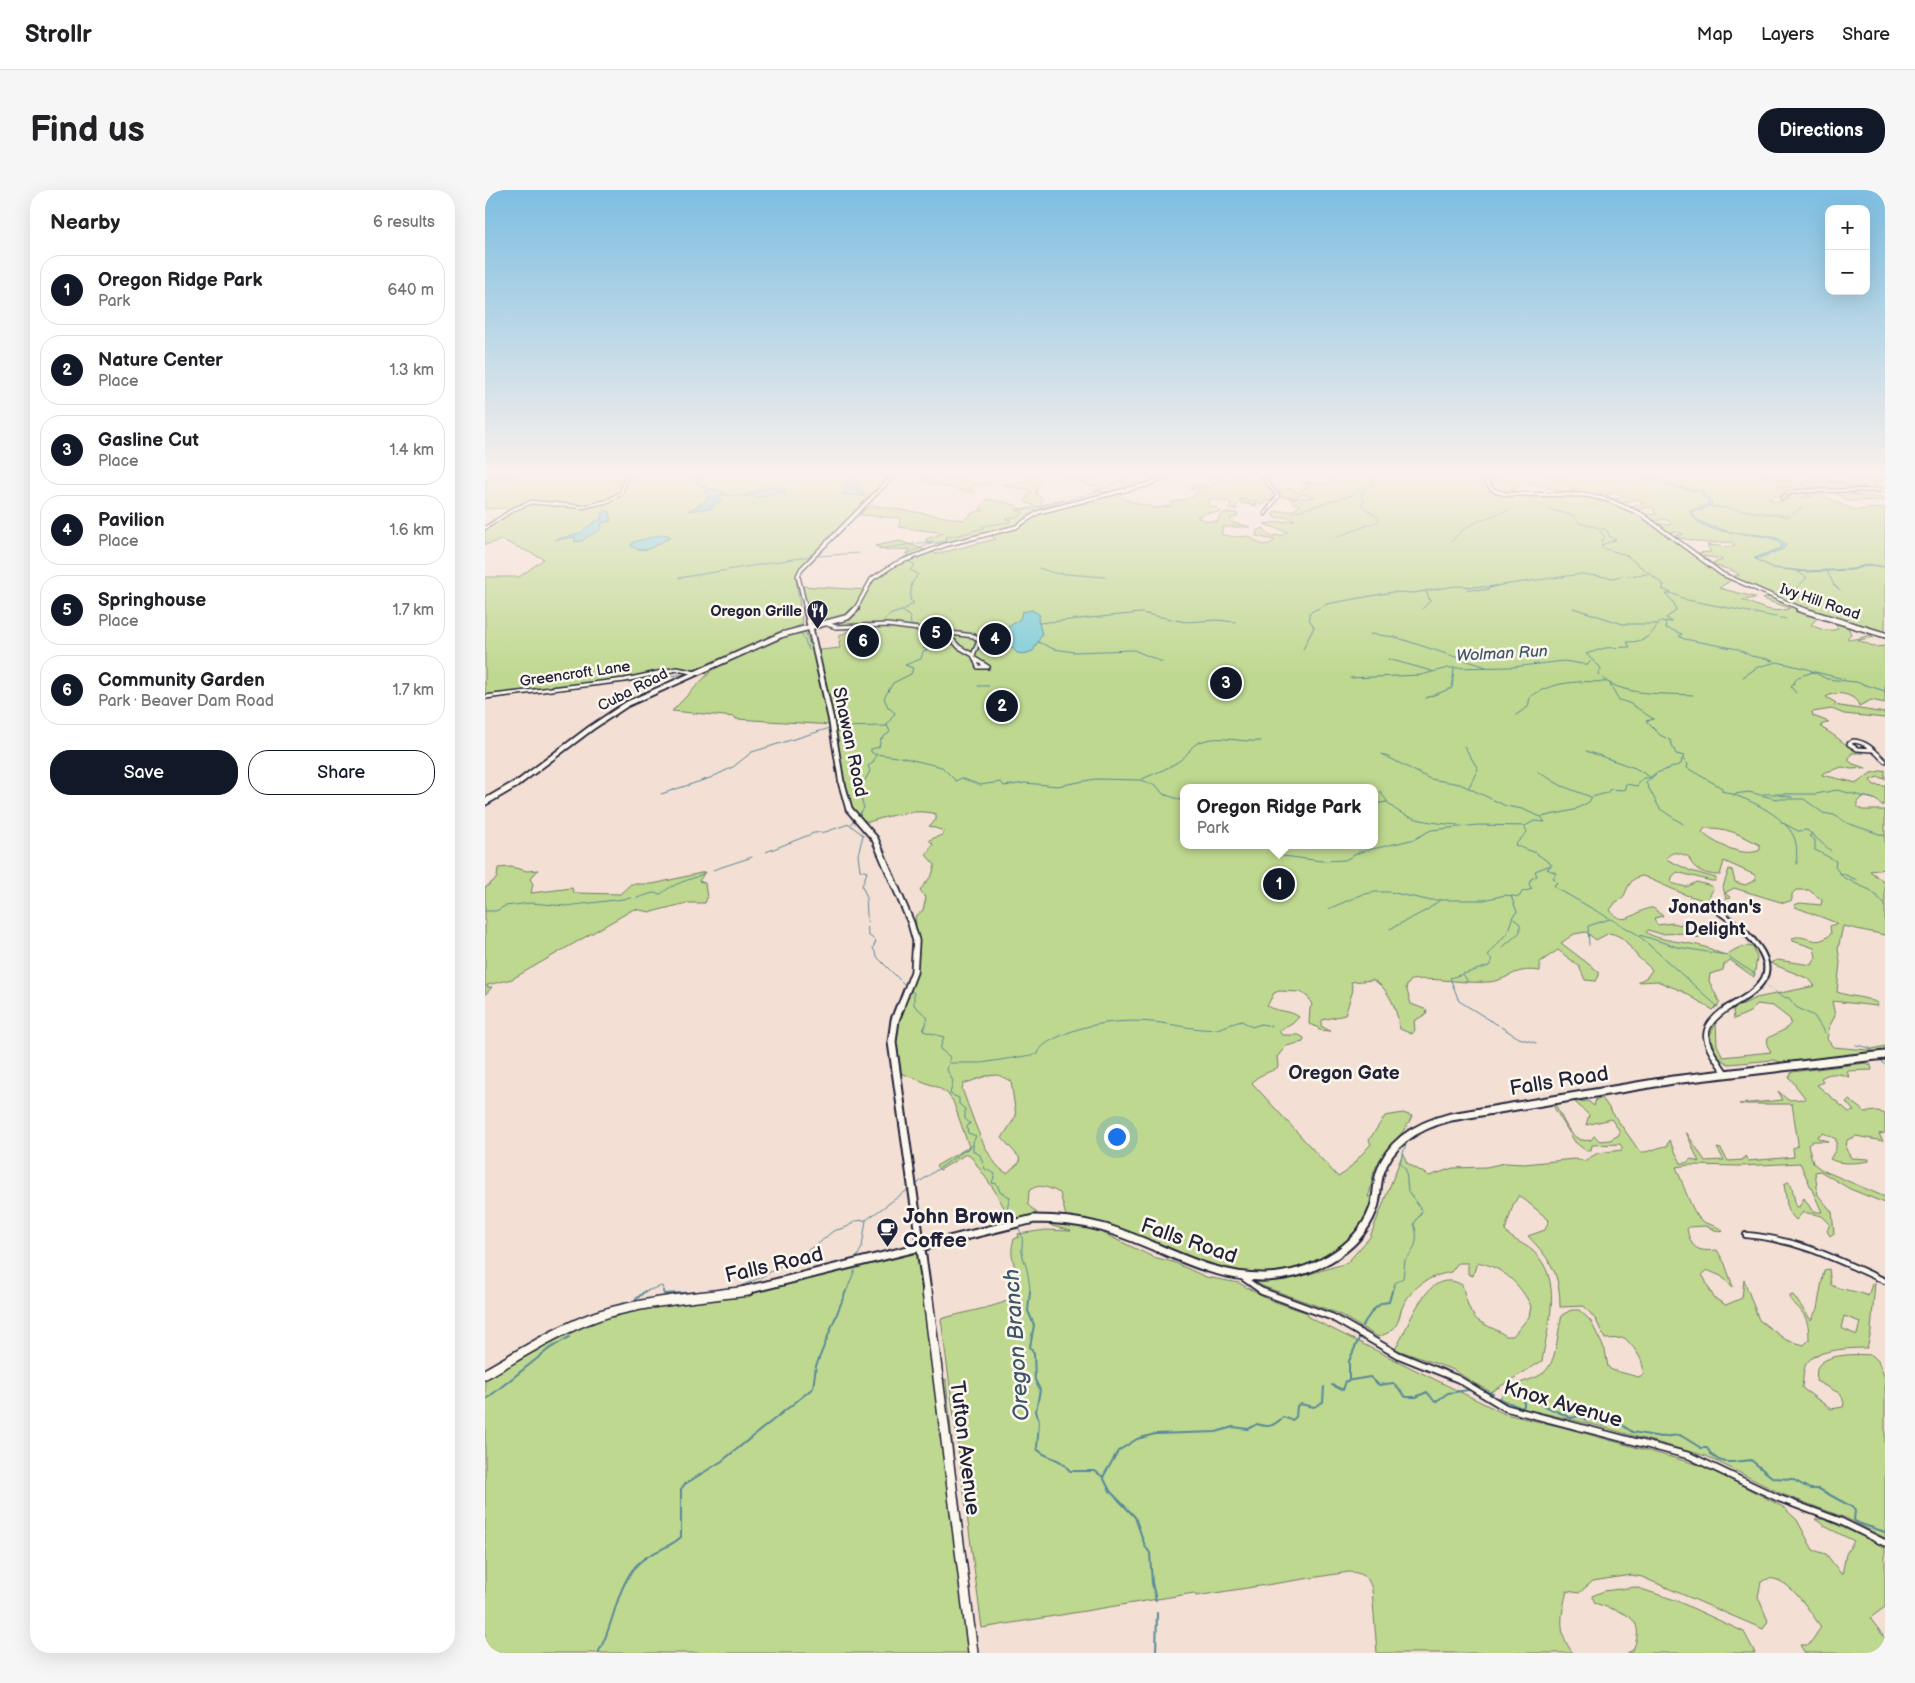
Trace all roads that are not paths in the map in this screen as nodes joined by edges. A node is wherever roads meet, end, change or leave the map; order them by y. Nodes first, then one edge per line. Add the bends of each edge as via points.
1 (830, 540) edge
2 (964, 540) edge
3 (1673, 540) edge
4 (827, 624) junction
5 (808, 628) junction
6 (929, 630) joint
7 (945, 632) junction
8 (1885, 636) edge
9 (973, 655) junction
10 (696, 673) junction
11 (485, 697) edge
12 (1873, 750) junction
13 (1885, 760) edge
14 (485, 802) edge
15 (1713, 908) dead end
16 (1885, 1055) edge
17 (1726, 1074) junction
18 (1745, 1235) dead end
19 (921, 1247) junction
20 (1242, 1277) junction
21 (1885, 1281) edge
22 (485, 1374) edge
23 (1885, 1543) edge
24 (973, 1653) edge

1 - 5 main road, Shawan Road via 798,573
2 - 4 main road, Cuba Road via 908,558 875,576 853,614
3 - 8 main road, Ivy Hill Road via 1722,574 1792,607
4 - 5 main road, Cuba Road
4 - 6 street
5 - 10 main road, Cuba Road via 771,639
5 - 19 main road, Shawan Road via 831,719 842,794 847,806 878,844 913,929 917,955 909,988 895,1020 892,1042
6 - 7 street
7 - 9 street via 959,647
7 - 9 street via 977,637 979,641
9 - 9 street via 980,668 988,667 988,665
10 - 11 street, Greencroft Lane via 677,669 616,682
10 - 14 main road, Cuba Road via 607,716 518,782
12 - 12 street via 1857,749 1849,744 1861,741
12 - 13 street
15 - 17 street via 1750,935 1765,960 1764,974 1757,988 1716,1017 1707,1028 1706,1044
16 - 17 main road, Falls Road
17 - 20 main road, Falls Road via 1510,1107 1429,1123 1405,1137 1391,1152 1381,1173 1369,1219 1342,1250 1317,1266 1292,1274
18 - 21 street via 1807,1246
19 - 20 main road, Falls Road via 1027,1220 1067,1219 1106,1229 1199,1268
19 - 22 main road, Falls Road via 748,1291 659,1302 597,1316 556,1334
19 - 24 main road, Tufton Avenue
20 - 23 street, Knox Avenue via 1264,1293 1325,1313 1405,1358 1451,1374 1506,1408 1690,1456 1778,1498 1840,1521

